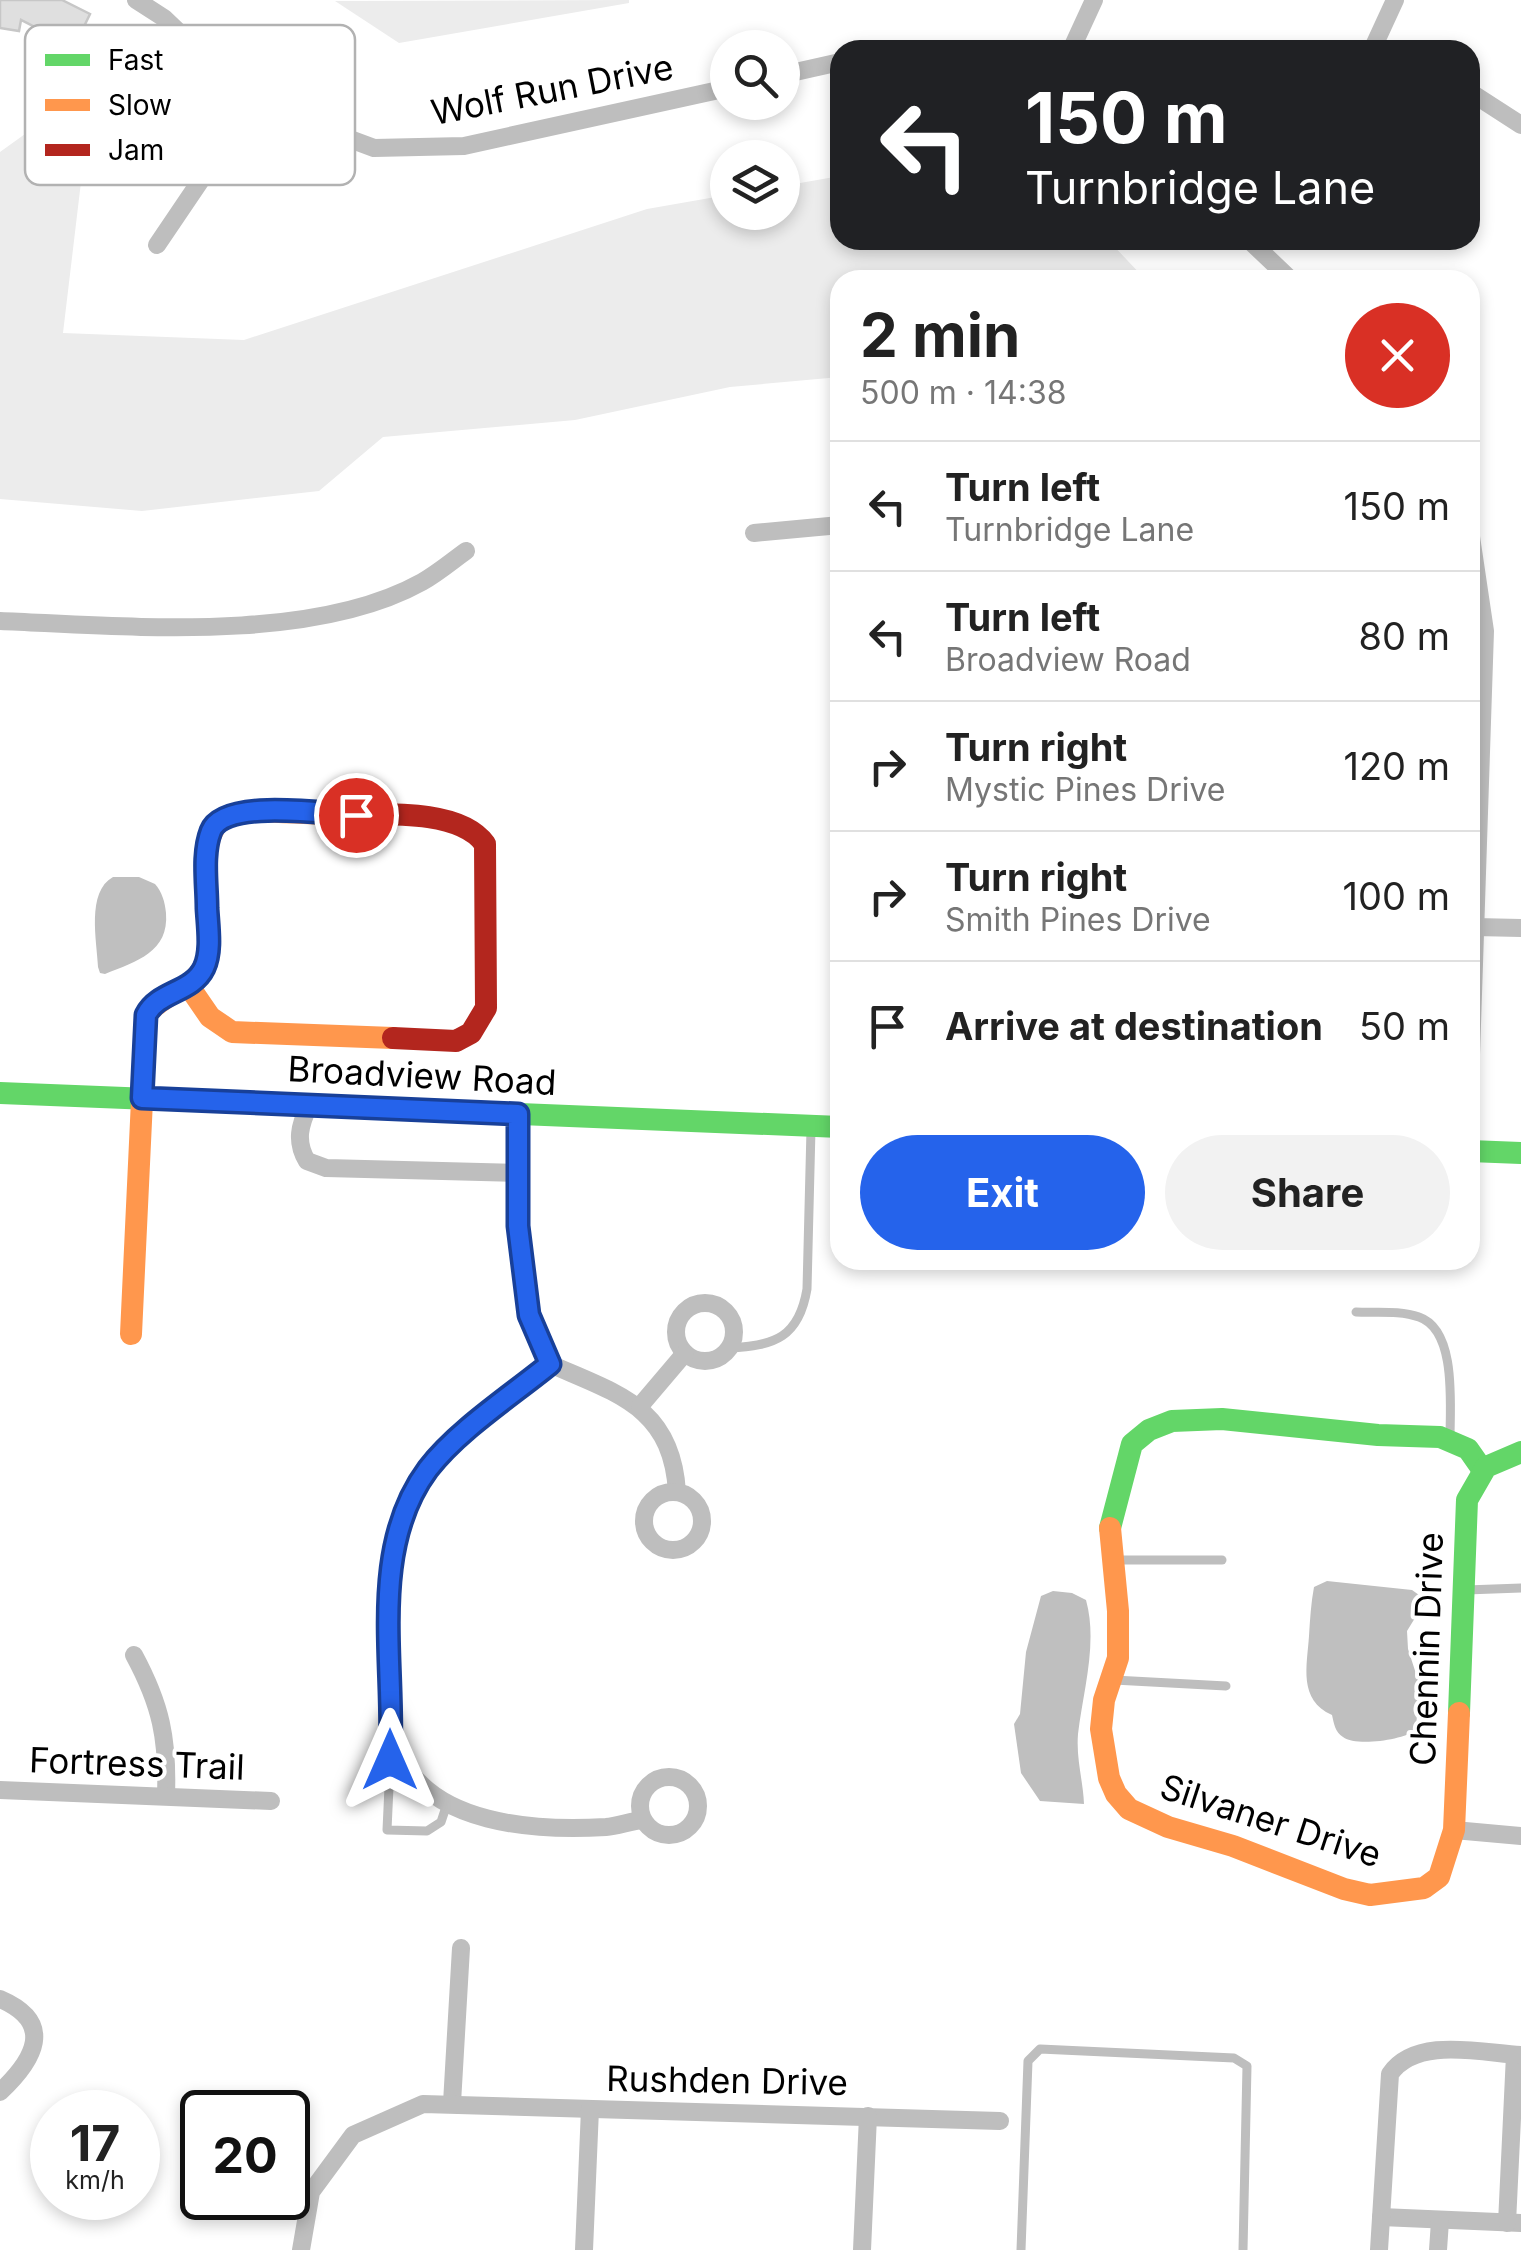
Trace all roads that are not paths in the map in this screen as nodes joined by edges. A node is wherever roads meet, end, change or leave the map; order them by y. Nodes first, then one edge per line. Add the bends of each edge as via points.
1 (136, 0) edge
2 (1094, 0) edge
3 (1394, 0) edge
4 (171, 25) edge
5 (1076, 40) edge
6 (1380, 40) edge
7 (830, 64) edge
8 (800, 71) edge
9 (710, 92) edge
10 (1480, 98) edge
11 (1521, 124) edge
12 (355, 141) edge
13 (198, 185) edge
14 (157, 246) dead end
15 (1259, 250) edge
16 (1280, 270) edge
17 (830, 526) edge
18 (754, 533) dead end
19 (466, 551) dead end
20 (1480, 602) edge
21 (0, 621) edge
22 (1480, 664) edge
23 (1480, 927) edge
24 (1521, 928) edge
25 (188, 985) junction
26 (0, 1092) edge
27 (142, 1098) junction
28 (309, 1104) junction
29 (518, 1114) junction
30 (811, 1126) junction
31 (830, 1127) edge
32 (1480, 1151) edge
33 (1521, 1153) edge
34 (517, 1173) junction
35 (1356, 1312) dead end
36 (131, 1334) dead end
37 (729, 1348) junction
38 (685, 1353) junction
39 (550, 1364) junction
40 (640, 1406) junction
41 (1450, 1442) junction
42 (1521, 1452) edge
43 (1482, 1468) junction
44 (677, 1492) dead end
45 (1112, 1560) junction
46 (1222, 1560) dead end
47 (1521, 1588) edge
48 (1463, 1590) junction
49 (134, 1655) dead end
50 (1111, 1680) junction
51 (1226, 1686) dead end
52 (392, 1730) junction
53 (0, 1790) edge
54 (166, 1796) junction
55 (270, 1801) dead end
56 (447, 1804) junction
57 (643, 1820) dead end
58 (1454, 1830) junction
59 (1521, 1836) edge
60 (1439, 1877) joint
61 (461, 1948) dead end
62 (0, 1999) edge
63 (1518, 2055) edge
64 (0, 2092) edge
65 (452, 2103) junction
66 (590, 2110) junction
67 (868, 2116) junction
68 (1000, 2121) dead end
69 (1381, 2217) junction
70 (1440, 2220) junction
71 (1514, 2223) edge
72 (301, 2250) edge
73 (584, 2250) edge
74 (862, 2250) edge
75 (1021, 2250) edge
76 (1243, 2250) edge
77 (1379, 2250) edge
78 (1438, 2250) edge

1 - 4 street, Wolf Run Drive
2 - 5 street
3 - 6 street
7 - 8 street
9 - 12 street, Wolf Run Drive via 464,146 374,148
10 - 11 street
13 - 14 street
15 - 16 street
17 - 18 street
19 - 21 street via 421,582 348,611 227,627
20 - 22 street
23 - 24 street
25 - 25 street via 208,954 206,855 222,818 242,810 432,818 460,822 485,844 486,1008 471,1033 456,1041 232,1032 210,1017
25 - 27 street via 152,1004 146,1015
26 - 27 street, Broadview Road
27 - 28 street, Broadview Road
27 - 36 street
28 - 29 street, Broadview Road
28 - 34 street via 300,1149 307,1161 326,1168
29 - 30 street, Broadview Road
29 - 34 street
30 - 31 street, Broadview Road
30 - 37 lane via 803,1311 780,1338
32 - 33 street
34 - 39 street via 529,1315
35 - 41 lane via 1420,1317 1435,1327 1450,1382
37 - 38 street via 710,1361
37 - 38 street via 729,1315 720,1306 698,1304 676,1325
38 - 40 street
39 - 40 street
39 - 52 street via 447,1448 410,1502 387,1612
40 - 44 street via 672,1454
41 - 43 street via 1468,1449
41 - 45 street, Silvaner Drive via 1222,1418 1172,1421 1132,1444 1109,1522
42 - 43 street
43 - 48 street, Chennin Drive via 1467,1500
45 - 46 lane
45 - 50 street, Silvaner Drive via 1118,1658
47 - 48 lane
48 - 58 street, Chennin Drive
49 - 54 street via 161,1714
50 - 51 lane
50 - 60 street, Silvaner Drive via 1103,1756 1129,1810 1370,1895 1424,1888
52 - 56 street via 410,1770
52 - 56 lane via 387,1830 427,1831 441,1822
53 - 54 street, Fortress Trail
54 - 55 street, Fortress Trail
56 - 57 street via 487,1820 566,1828
58 - 59 street
58 - 60 street, Chennin Drive
61 - 65 street
62 - 64 street via 31,2021 34,2034 28,2063
63 - 69 street via 1438,2050 1397,2063 1390,2074
63 - 71 street
65 - 66 street, Rushden Drive
65 - 72 street, Rushden Drive via 424,2104 353,2134 311,2192
66 - 67 street, Rushden Drive
66 - 73 street
67 - 68 street, Rushden Drive
67 - 74 street
69 - 70 street
69 - 77 street
70 - 71 street
70 - 78 street
75 - 76 lane via 1028,2061 1040,2050 1234,2058 1247,2066

